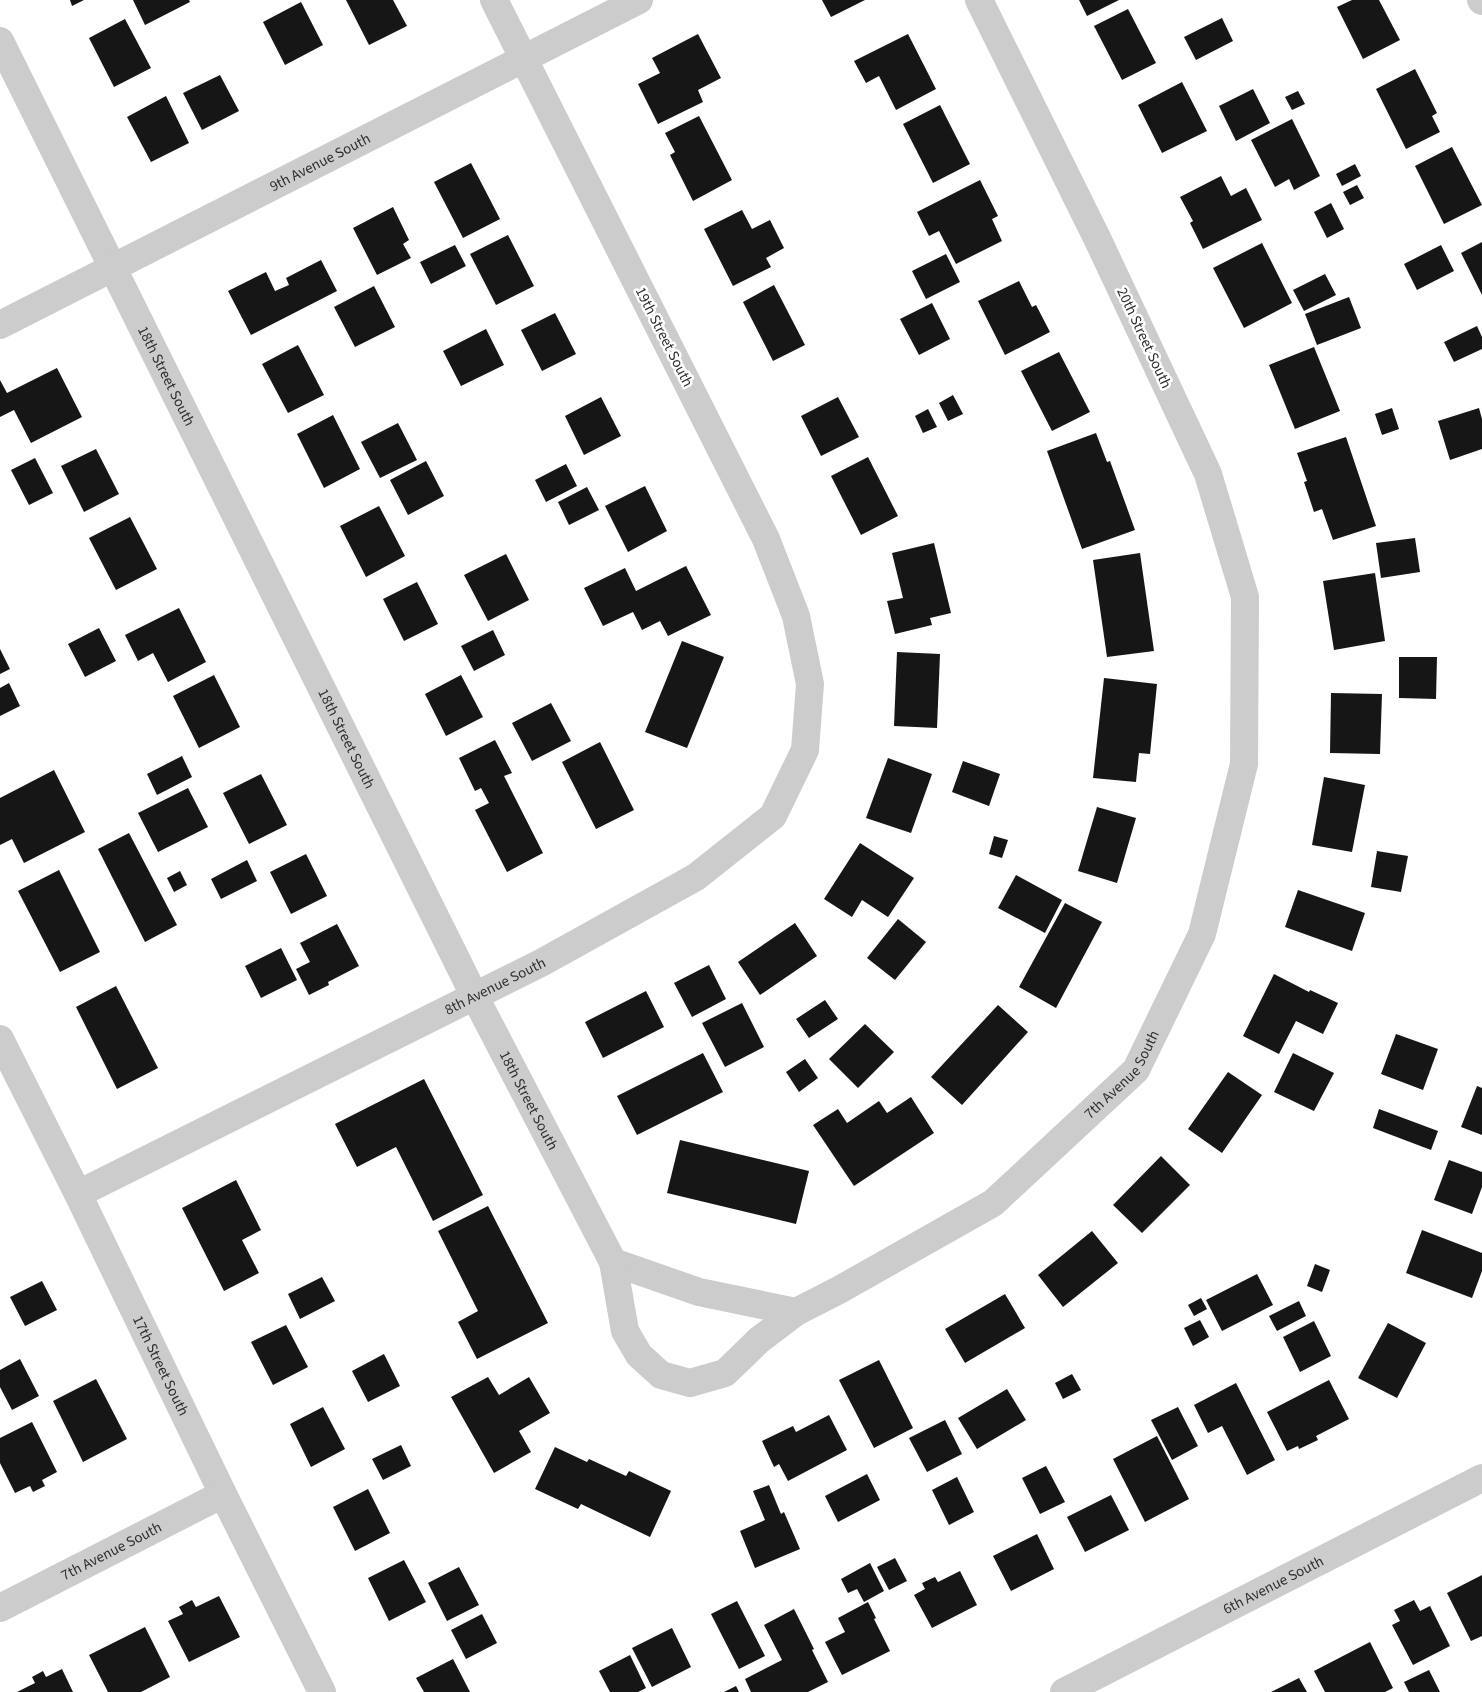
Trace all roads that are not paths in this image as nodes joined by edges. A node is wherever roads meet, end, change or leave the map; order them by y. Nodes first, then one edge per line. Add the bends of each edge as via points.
1 (494, 0) edge
2 (639, 0) edge
3 (979, 0) edge
4 (0, 41) edge
5 (524, 59) junction
6 (113, 267) junction
7 (0, 325) edge
8 (810, 684) joint
9 (1244, 695) joint
10 (474, 995) junction
11 (0, 1039) edge
12 (78, 1194) junction
13 (613, 1262) junction
14 (796, 1312) junction
15 (1482, 1478) edge
16 (223, 1494) junction
17 (0, 1608) edge
18 (322, 1692) edge
19 (1064, 1692) edge

1 - 5 street, 19th Street South
2 - 5 street, 9th Avenue South
3 - 9 street, 20th Street South via 1097,238 1208,474 1245,597
4 - 6 street, 18th Street South
5 - 6 street, 9th Avenue South
5 - 8 street, 19th Street South via 766,538 796,616
6 - 7 street, 9th Avenue South
6 - 10 street, 18th Street South
8 - 10 street, 8th Avenue South via 805,750 773,816 696,877 541,963
9 - 14 street, 7th Avenue South via 1244,764 1202,934 1136,1070 994,1203
10 - 12 street, 8th Avenue South
10 - 13 street, 18th Street South
11 - 12 street, 17th Street South
12 - 16 street, 17th Street South
13 - 14 street via 699,1292
13 - 14 street, 7th Avenue South via 625,1331 639,1355 661,1375 690,1384 725,1373 758,1340
15 - 19 street, 6th Avenue South
16 - 17 street, 7th Avenue South
16 - 18 street, 17th Street South

